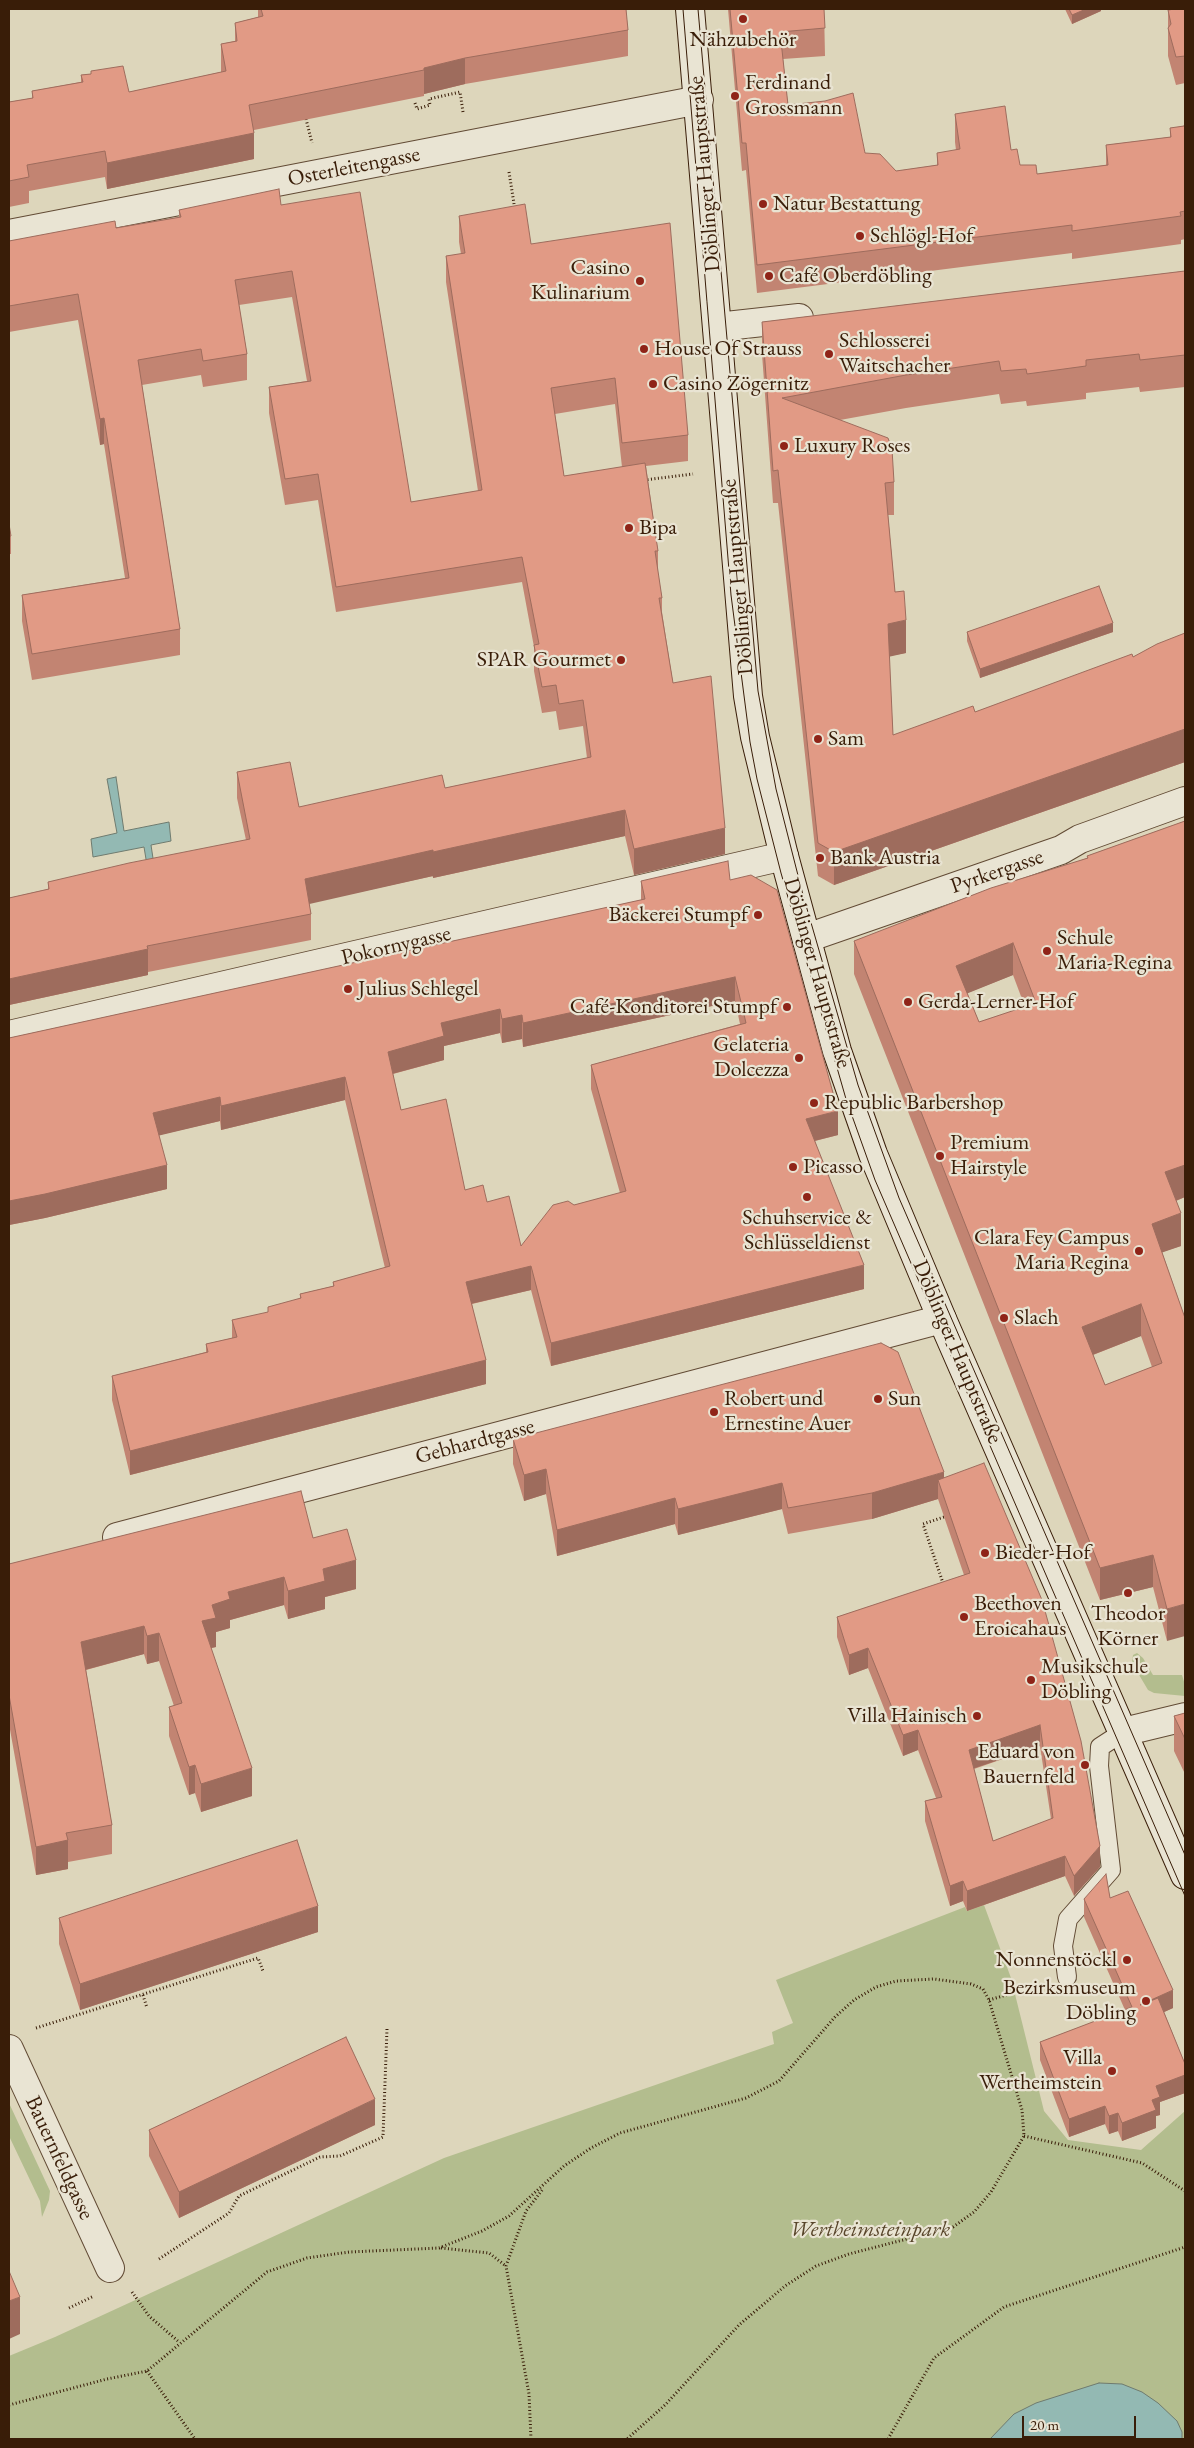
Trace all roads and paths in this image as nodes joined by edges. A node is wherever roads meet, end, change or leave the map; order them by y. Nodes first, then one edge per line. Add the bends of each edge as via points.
1 (690, 9) edge
2 (699, 100) junction
3 (415, 103) dead end
4 (464, 116) dead end
5 (306, 119) edge
6 (313, 147) dead end
7 (508, 166) dead end
8 (516, 213) edge
9 (9, 234) edge
10 (822, 315) edge
11 (717, 327) junction
12 (693, 474) dead end
13 (638, 481) edge
14 (1185, 801) edge
15 (784, 856) junction
16 (807, 938) junction
17 (9, 1035) edge
18 (942, 1319) junction
19 (944, 1517) edge
20 (96, 1543) edge
21 (947, 1594) edge
22 (1185, 1717) edge
23 (1123, 1732) junction
24 (1185, 1875) edge
25 (263, 1971) dead end
26 (1067, 1977) joint
27 (143, 1995) junction
28 (989, 2000) junction
29 (147, 2008) dead end
30 (33, 2029) dead end
31 (386, 2029) dead end
32 (9, 2049) edge
33 (1024, 2136) junction
34 (548, 2183) junction
35 (1185, 2191) edge
36 (1185, 2247) edge
37 (439, 2248) junction
38 (159, 2259) dead end
39 (506, 2266) junction
40 (110, 2268) dead end
41 (133, 2293) dead end
42 (179, 2342) junction
43 (147, 2371) junction
44 (9, 2405) edge
45 (195, 2439) edge
46 (531, 2439) edge
47 (627, 2439) edge
48 (888, 2439) edge

1 - 2 street, Döblinger Hauptstraße
2 - 9 street, Osterleitengasse
2 - 11 street, Döblinger Hauptstraße
3 - 4 path via 417,109 430,105 429,99 460,92
5 - 6 path
7 - 8 path
10 - 11 street
11 - 15 street, Döblinger Hauptstraße via 748,696
12 - 13 path
14 - 16 street, Pyrkergasse via 1084,837 1061,850
15 - 16 street, Döblinger Hauptstraße
15 - 17 street, Pokornygasse
16 - 18 street, Döblinger Hauptstraße via 854,1102
18 - 20 street, Gebhardtgasse
18 - 23 street, Döblinger Hauptstraße
19 - 21 path via 923,1524
22 - 23 street
23 - 24 street, Döblinger Hauptstraße
23 - 26 lane via 1100,1747 1099,1766 1111,1870 1068,1920 1063,1946
25 - 27 path via 258,1958
26 - 28 path
27 - 29 path
27 - 30 path
28 - 33 path via 1022,2110
28 - 34 path via 983,1989 971,1984 934,1979 896,1981 876,1987 835,2017 779,2081 746,2098 620,2134 564,2166
31 - 38 path via 383,2137 340,2156 320,2157 239,2196 229,2213
32 - 40 street, Bauernfeldgasse
33 - 35 path via 1142,2163
33 - 47 path via 991,2192 974,2212 952,2228 849,2254 816,2266 785,2286 739,2325 665,2405
34 - 37 path via 509,2216
34 - 39 path via 526,2211
36 - 48 path via 1004,2307 934,2358
37 - 39 path via 489,2253
37 - 42 path via 349,2252 307,2258 267,2272
39 - 46 path via 529,2394
41 - 42 path via 149,2316
42 - 43 path
43 - 44 path
43 - 45 path

